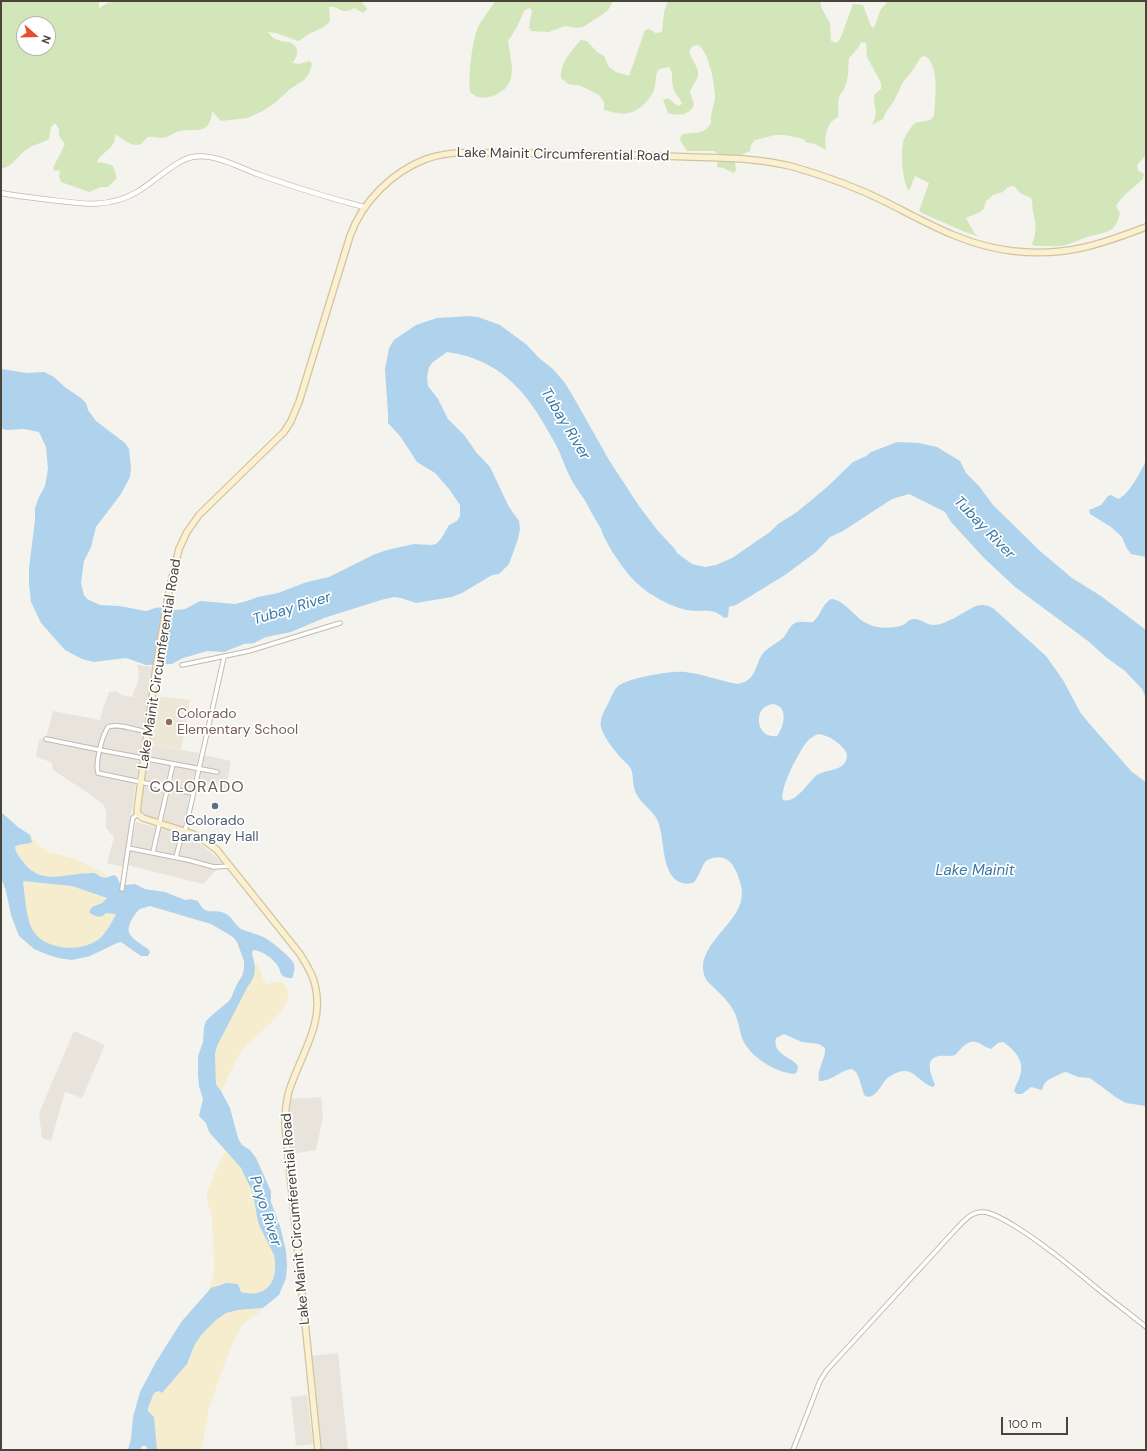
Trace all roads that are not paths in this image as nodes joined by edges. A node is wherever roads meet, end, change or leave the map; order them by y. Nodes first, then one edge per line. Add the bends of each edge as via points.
1 (1, 193) edge
2 (364, 207) junction
3 (1146, 227) edge
4 (340, 624) dead end
5 (224, 657) junction
6 (182, 665) dead end
7 (147, 732) junction
8 (46, 739) dead end
9 (100, 750) junction
10 (144, 758) junction
11 (173, 764) junction
12 (198, 768) junction
13 (217, 772) dead end
14 (140, 782) junction
15 (168, 788) junction
16 (192, 793) junction
17 (138, 814) junction
18 (160, 824) junction
19 (184, 830) junction
20 (128, 848) junction
21 (153, 852) junction
22 (176, 857) junction
23 (230, 866) junction
24 (122, 889) dead end
25 (1146, 1327) edge
26 (318, 1450) edge
27 (793, 1450) edge

1 - 2 street via 68,203 110,203 138,192 184,160 201,156
2 - 3 main road, Lake Mainit Circumferential Road via 381,188 398,175 421,162 442,155 471,152 627,155 740,158 781,164 857,189 940,231 1011,251 1034,253 1074,250
2 - 7 main road, Lake Mainit Circumferential Road via 353,226 291,421 275,442 199,515 179,549 169,591
4 - 5 street
5 - 6 street
5 - 12 street
7 - 9 street via 111,726 106,730
7 - 10 main road, Lake Mainit Circumferential Road
8 - 9 street
9 - 10 street
9 - 14 street via 98,773
10 - 11 street
10 - 14 main road, Lake Mainit Circumferential Road
11 - 12 street
11 - 15 street
12 - 13 street
12 - 16 street
14 - 15 street
14 - 17 main road, Lake Mainit Circumferential Road
15 - 16 street
15 - 18 street
16 - 19 street
17 - 18 main road, Lake Mainit Circumferential Road via 146,820
17 - 20 street via 133,818
18 - 19 main road, Lake Mainit Circumferential Road
18 - 21 street
19 - 22 street
19 - 23 main road, Lake Mainit Circumferential Road via 217,850
20 - 21 street
20 - 24 street
21 - 22 street
22 - 23 street via 214,867
23 - 26 main road, Lake Mainit Circumferential Road via 300,954 312,975 317,991 313,1030 288,1093 285,1125
25 - 27 street via 1032,1237 996,1216 982,1212 973,1214 957,1228 827,1370 820,1381

